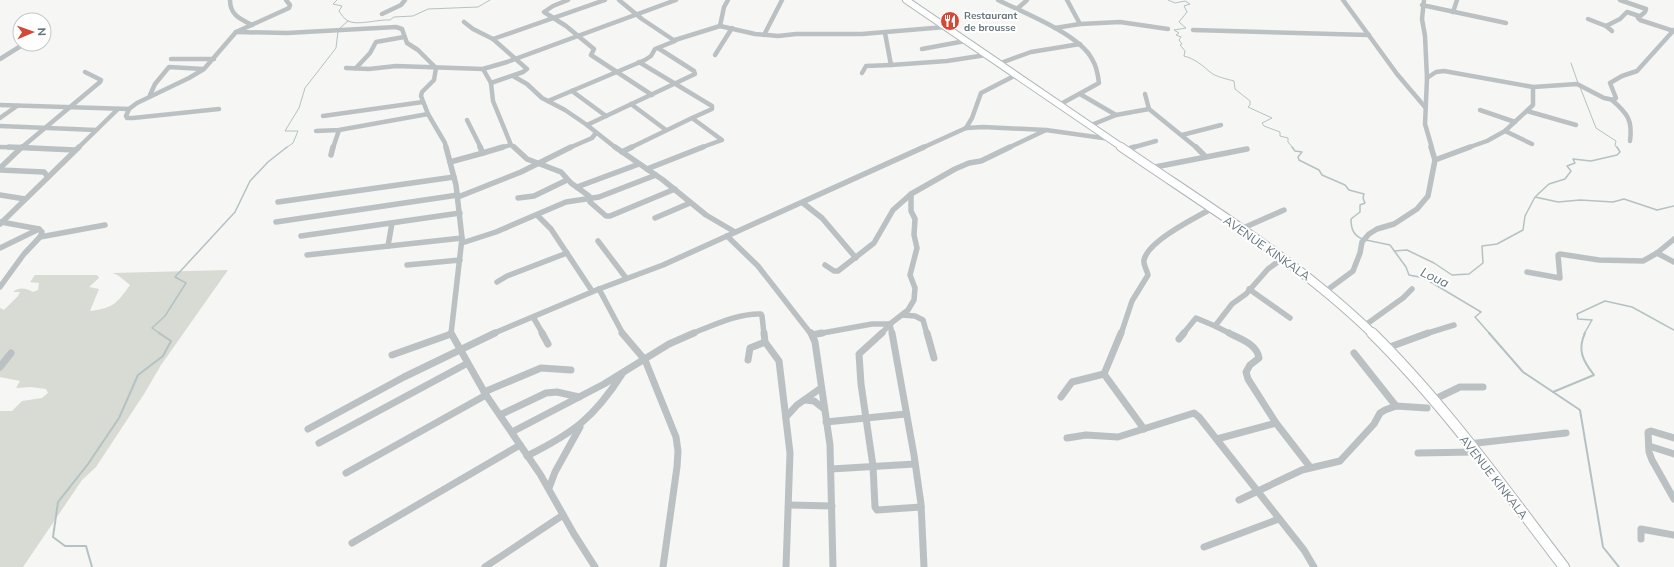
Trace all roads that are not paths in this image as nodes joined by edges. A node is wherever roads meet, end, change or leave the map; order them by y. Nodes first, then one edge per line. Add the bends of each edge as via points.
1 (230, 0) edge
2 (286, 0) edge
3 (405, 0) edge
4 (568, 0) edge
5 (605, 0) edge
6 (619, 0) edge
7 (676, 0) edge
8 (728, 0) edge
9 (782, 0) edge
10 (906, 0) edge
11 (998, 0) edge
12 (1027, 0) edge
13 (1067, 0) edge
14 (1343, 0) edge
15 (1457, 0) edge
16 (1620, 0) edge
17 (1423, 3) edge
18 (1017, 9) junction
19 (1453, 12) junction
20 (382, 14) dead end
21 (637, 14) junction
22 (1640, 16) junction
23 (553, 17) junction
24 (1588, 19) dead end
25 (464, 22) dead end
26 (1506, 23) dead end
27 (252, 24) junction
28 (1080, 24) junction
29 (720, 26) junction
30 (1606, 26) junction
31 (945, 27) junction
32 (732, 28) junction
33 (1055, 28) junction
34 (1168, 29) dead end
35 (1193, 30) dead end
36 (1612, 31) dead end
37 (1674, 31) edge
38 (236, 32) junction
39 (885, 33) junction
40 (578, 35) junction
41 (764, 35) junction
42 (1369, 35) junction
43 (404, 37) junction
44 (493, 39) junction
45 (675, 40) junction
46 (965, 41) junction
47 (1080, 44) junction
48 (658, 48) junction
49 (922, 49) dead end
50 (12, 52) edge
51 (715, 55) dead end
52 (986, 55) junction
53 (0, 59) edge
54 (171, 59) dead end
55 (214, 59) junction
56 (516, 59) junction
57 (639, 62) junction
58 (998, 64) junction
59 (891, 65) junction
60 (346, 68) dead end
61 (356, 68) junction
62 (436, 68) junction
63 (204, 69) junction
64 (483, 69) junction
65 (617, 71) junction
66 (85, 72) dead end
67 (862, 73) dead end
68 (1016, 75) junction
69 (513, 76) junction
70 (1427, 78) junction
71 (491, 83) junction
72 (675, 84) junction
73 (1533, 87) junction
74 (572, 91) junction
75 (1080, 94) junction
76 (1145, 94) dead end
77 (150, 95) junction
78 (652, 95) junction
79 (1612, 100) junction
80 (548, 101) junction
81 (423, 102) junction
82 (631, 104) junction
83 (0, 105) edge
84 (1059, 105) junction
85 (17, 106) junction
86 (69, 108) junction
87 (1425, 108) junction
88 (118, 109) junction
89 (129, 109) junction
90 (219, 109) dead end
91 (1149, 109) junction
92 (1480, 110) dead end
93 (1527, 111) junction
94 (428, 114) junction
95 (1116, 115) junction
96 (323, 116) dead end
97 (606, 116) junction
98 (0, 118) edge
99 (692, 118) junction
100 (467, 120) dead end
101 (1515, 122) junction
102 (587, 124) junction
103 (1221, 125) dead end
104 (1576, 125) dead end
105 (0, 126) edge
106 (1089, 126) junction
107 (44, 128) junction
108 (966, 128) junction
109 (96, 130) junction
110 (339, 130) junction
111 (666, 130) junction
112 (1046, 130) junction
113 (316, 131) dead end
114 (1505, 131) junction
115 (596, 133) junction
116 (1182, 135) junction
117 (1110, 139) junction
118 (1156, 141) dead end
119 (1630, 141) dead end
120 (1532, 144) dead end
121 (511, 145) junction
122 (0, 147) edge
123 (22, 148) junction
124 (1247, 149) dead end
125 (75, 150) junction
126 (1125, 150) junction
127 (622, 152) junction
128 (483, 153) junction
129 (331, 155) dead end
130 (1205, 156) junction
131 (1435, 160) junction
132 (450, 162) junction
133 (540, 163) junction
134 (638, 164) junction
135 (1150, 168) junction
136 (0, 169) edge
137 (646, 169) junction
138 (656, 175) junction
139 (48, 177) junction
140 (454, 177) junction
141 (567, 180) junction
142 (577, 187) junction
143 (675, 190) junction
144 (911, 194) junction
145 (0, 195) edge
146 (458, 196) junction
147 (518, 198) dead end
148 (25, 199) junction
149 (590, 199) junction
150 (278, 202) dead end
151 (690, 203) junction
152 (803, 204) junction
153 (1211, 209) junction
154 (1284, 210) dead end
155 (460, 213) junction
156 (537, 216) junction
157 (656, 218) dead end
158 (276, 222) dead end
159 (1, 223) edge
160 (392, 223) junction
161 (105, 225) dead end
162 (39, 229) junction
163 (1241, 229) junction
164 (735, 232) junction
165 (301, 236) dead end
166 (727, 236) junction
167 (40, 237) junction
168 (1674, 239) edge
169 (462, 240) junction
170 (598, 241) dead end
171 (388, 246) junction
172 (0, 248) edge
173 (567, 253) junction
174 (1657, 253) junction
175 (307, 255) dead end
176 (856, 258) junction
177 (1283, 258) junction
178 (460, 260) junction
179 (1674, 262) edge
180 (407, 265) dead end
181 (825, 265) dead end
182 (1527, 272) dead end
183 (626, 278) junction
184 (497, 282) dead end
185 (0, 287) edge
186 (1412, 289) dead end
187 (596, 290) junction
188 (1250, 290) junction
189 (1326, 291) junction
190 (902, 315) junction
191 (533, 316) junction
192 (1290, 318) dead end
193 (890, 324) junction
194 (1454, 325) dead end
195 (1215, 326) junction
196 (1364, 326) junction
197 (451, 334) junction
198 (812, 335) junction
199 (1179, 339) dead end
200 (765, 342) junction
201 (548, 344) dead end
202 (1388, 348) junction
203 (458, 350) junction
204 (12, 353) dead end
205 (1354, 354) dead end
206 (392, 355) dead end
207 (934, 358) dead end
208 (645, 360) junction
209 (748, 360) dead end
210 (466, 364) junction
211 (0, 367) edge
212 (571, 370) dead end
213 (623, 373) junction
214 (1104, 374) junction
215 (1483, 387) dead end
216 (820, 388) junction
217 (485, 393) junction
218 (579, 397) junction
219 (1061, 397) dead end
220 (805, 400) junction
221 (1433, 400) junction
222 (1396, 406) junction
223 (824, 408) junction
224 (1427, 408) dead end
225 (906, 414) junction
226 (500, 415) junction
227 (786, 417) junction
228 (867, 418) junction
229 (826, 422) junction
230 (1276, 423) junction
231 (581, 426) junction
232 (308, 429) dead end
233 (1144, 429) junction
234 (512, 432) junction
235 (1566, 433) dead end
236 (1067, 438) dead end
237 (1674, 438) edge
238 (1217, 439) junction
239 (319, 443) dead end
240 (1468, 444) junction
241 (520, 445) junction
242 (1649, 446) junction
243 (1474, 452) junction
244 (1418, 453) dead end
245 (1674, 454) edge
246 (527, 456) junction
247 (915, 464) junction
248 (873, 466) junction
249 (1310, 467) junction
250 (831, 469) junction
251 (346, 472) dead end
252 (549, 488) junction
253 (1258, 491) junction
254 (1674, 499) edge
255 (1239, 500) dead end
256 (789, 506) junction
257 (832, 506) junction
258 (921, 507) junction
259 (563, 515) junction
260 (1279, 519) junction
261 (1674, 536) edge
262 (1641, 539) dead end
263 (352, 543) dead end
264 (1204, 547) dead end
265 (485, 567) edge
266 (594, 567) edge
267 (663, 567) edge
268 (786, 567) edge
269 (833, 567) edge
270 (924, 567) edge
271 (1314, 567) edge
272 (1564, 567) edge

1 - 27 street via 233,14
2 - 27 street via 289,8
3 - 20 street via 401,5
4 - 23 street via 544,12
5 - 23 street
6 - 21 street
7 - 21 street
8 - 29 street
9 - 41 street
10 - 31 main road, AVENUE KINKALA
11 - 18 street
12 - 18 street
13 - 28 street
14 - 42 street
15 - 19 street
16 - 22 street via 1646,9
17 - 19 street
17 - 70 street
18 - 33 street
19 - 26 street
21 - 40 street
21 - 45 street
22 - 30 street via 1627,12
22 - 37 street via 1640,20
23 - 40 street
23 - 44 street
24 - 30 street
25 - 44 street
27 - 38 street
28 - 33 street
28 - 34 street via 1120,22 1147,28
29 - 32 street
29 - 45 street
30 - 36 street
31 - 39 street
31 - 46 main road, AVENUE KINKALA
32 - 41 street
32 - 51 street
33 - 47 street
35 - 42 street
37 - 79 street via 1637,71 1610,83 1616,98
38 - 43 street via 287,33 396,27 402,29
38 - 55 street
39 - 41 street
39 - 59 street
40 - 56 street
40 - 65 street via 594,49 591,55
42 - 87 street
43 - 61 street via 376,42 370,54
43 - 62 street
44 - 56 street
45 - 48 street
46 - 49 street
46 - 52 main road, AVENUE KINKALA
47 - 58 street via 1031,52
47 - 75 street via 1092,58 1100,81
48 - 57 street via 649,58
48 - 72 street via 696,72
50 - 53 street
52 - 58 main road, AVENUE KINKALA
52 - 59 street
54 - 55 street
55 - 63 street
56 - 64 street
56 - 69 street via 527,69
57 - 65 street
57 - 72 street
58 - 68 main road, AVENUE KINKALA
59 - 67 street via 866,66
60 - 61 street
61 - 62 street
62 - 64 street
62 - 81 street via 434,80 422,92
63 - 77 street
63 - 77 street via 169,68 155,84
64 - 71 street
65 - 74 street
65 - 78 street
66 - 86 street via 101,80
68 - 84 main road, AVENUE KINKALA
68 - 108 street via 980,93
69 - 71 street
69 - 80 street
70 - 73 street via 1439,71 1452,72
70 - 87 street
71 - 121 street via 493,101
72 - 78 street
72 - 99 street via 712,106 712,109
73 - 79 street via 1577,84
73 - 93 street via 1533,105
74 - 80 street
74 - 97 street
75 - 84 street
75 - 95 street
76 - 91 street
77 - 89 street
78 - 82 street
79 - 119 street via 1632,121
80 - 102 street
81 - 94 street
81 - 96 street
82 - 97 street
82 - 111 street
83 - 85 street
84 - 106 main road, AVENUE KINKALA
85 - 86 street
85 - 98 street
86 - 88 street
86 - 107 street
87 - 131 street via 1425,124
88 - 89 street
88 - 109 street
89 - 90 street via 126,116 130,118
91 - 95 street
91 - 116 street
92 - 101 street
93 - 101 street
93 - 104 street
94 - 110 street
94 - 132 street via 443,139
95 - 106 street
97 - 102 street
99 - 111 street
99 - 137 street via 722,140
100 - 128 street
101 - 114 street
102 - 115 street
103 - 116 street
105 - 107 street
106 - 117 main road, AVENUE KINKALA
107 - 109 street
107 - 123 street
108 - 112 street
108 - 152 street
109 - 125 street
110 - 113 street
110 - 129 street
111 - 127 street
112 - 117 street
112 - 144 street via 981,161 955,169
114 - 120 street
114 - 131 street via 1487,141
115 - 127 street
115 - 133 street
116 - 130 street
117 - 126 main road, AVENUE KINKALA
118 - 126 street
121 - 128 street
121 - 133 street via 527,159
122 - 123 street
123 - 125 street
123 - 136 street
124 - 130 street
125 - 139 street
126 - 135 main road, AVENUE KINKALA
127 - 134 street
128 - 132 street
130 - 135 street
131 - 189 street via 1428,196 1422,204 1394,224 1377,228 1363,240 1354,271
132 - 140 street
133 - 141 street via 561,172
133 - 146 street via 484,188
134 - 137 street
134 - 142 street
135 - 153 main road, AVENUE KINKALA
136 - 139 street via 44,172
137 - 138 street
138 - 143 street
138 - 149 street
139 - 148 street
140 - 146 street
140 - 150 street
141 - 142 street
141 - 147 street via 534,196
142 - 149 street
143 - 149 street via 608,216 601,213
143 - 151 street
144 - 176 street via 893,210 874,243
144 - 190 street via 917,248 910,275 915,294 908,310
145 - 148 street
146 - 155 street
146 - 158 street
148 - 159 street
149 - 156 street via 566,202
151 - 157 street
151 - 164 street
152 - 164 street
152 - 176 street via 822,218
153 - 163 main road, AVENUE KINKALA
153 - 214 street via 1170,233 1144,258 1148,275 1132,301
154 - 163 street
155 - 160 street
155 - 169 street
156 - 169 street via 496,232
156 - 173 street via 551,229
159 - 162 street
160 - 165 street
160 - 171 street
161 - 167 street
162 - 167 street via 42,232
162 - 172 street
163 - 177 main road, AVENUE KINKALA
164 - 166 street
166 - 183 street via 663,265
166 - 198 street via 758,266
167 - 185 street
168 - 174 street
169 - 171 street
169 - 178 street
170 - 183 street
171 - 175 street
173 - 184 street
173 - 187 street
174 - 179 street
174 - 182 street via 1643,261 1599,260 1559,254 1562,277
176 - 181 street via 838,272
177 - 188 street via 1268,269
177 - 189 main road, AVENUE KINKALA
178 - 180 street
178 - 197 street
183 - 187 street
186 - 196 street
187 - 191 street
187 - 208 street via 620,331
188 - 192 street
188 - 195 street via 1232,304
189 - 196 main road, AVENUE KINKALA
190 - 193 street
190 - 207 street via 923,320
191 - 201 street
191 - 203 street
193 - 198 street via 872,324
193 - 225 street
193 - 228 street via 859,354
194 - 202 street
195 - 199 street via 1196,318
195 - 230 street via 1250,344 1258,352 1259,358 1246,372
196 - 202 main road, AVENUE KINKALA
197 - 203 street
197 - 206 street
198 - 216 street
200 - 208 street via 762,316 758,312 694,332 669,343
200 - 209 street via 750,348
200 - 227 street via 779,361
202 - 221 main road, AVENUE KINKALA
203 - 210 street
203 - 232 street
204 - 211 street
205 - 222 street
208 - 213 street
208 - 267 street via 676,437 678,451
210 - 217 street
210 - 239 street
212 - 217 street via 541,368
213 - 218 street
213 - 231 street via 603,402
214 - 219 street via 1072,382
214 - 233 street
215 - 221 street via 1460,387
216 - 220 street
216 - 223 street
217 - 226 street
217 - 251 street
218 - 226 street via 556,392 547,393
218 - 234 street
220 - 223 street via 814,401
220 - 227 street
221 - 240 main road, AVENUE KINKALA
222 - 224 street
222 - 249 street via 1380,413 1374,424 1340,461
223 - 229 street
225 - 228 street
225 - 247 street
226 - 234 street
227 - 256 street via 790,453
228 - 229 street
228 - 248 street
229 - 250 street
230 - 238 street
230 - 249 street
231 - 246 street
231 - 252 street via 553,473
233 - 236 street via 1118,437 1086,435
233 - 238 street via 1194,413
234 - 241 street
235 - 240 street
237 - 242 street via 1649,431
238 - 253 street
240 - 243 main road, AVENUE KINKALA
241 - 246 street
241 - 263 street
242 - 245 street
242 - 254 street via 1652,460
243 - 244 street
243 - 272 main road, AVENUE KINKALA
246 - 252 street
247 - 248 street
247 - 258 street
248 - 250 street
248 - 258 street via 876,509
249 - 253 street
250 - 257 street
252 - 259 street
253 - 255 street
253 - 260 street
256 - 257 street
256 - 268 street
257 - 269 street
258 - 270 street
259 - 265 street
259 - 266 street
260 - 264 street
260 - 271 street
261 - 262 street via 1641,529

